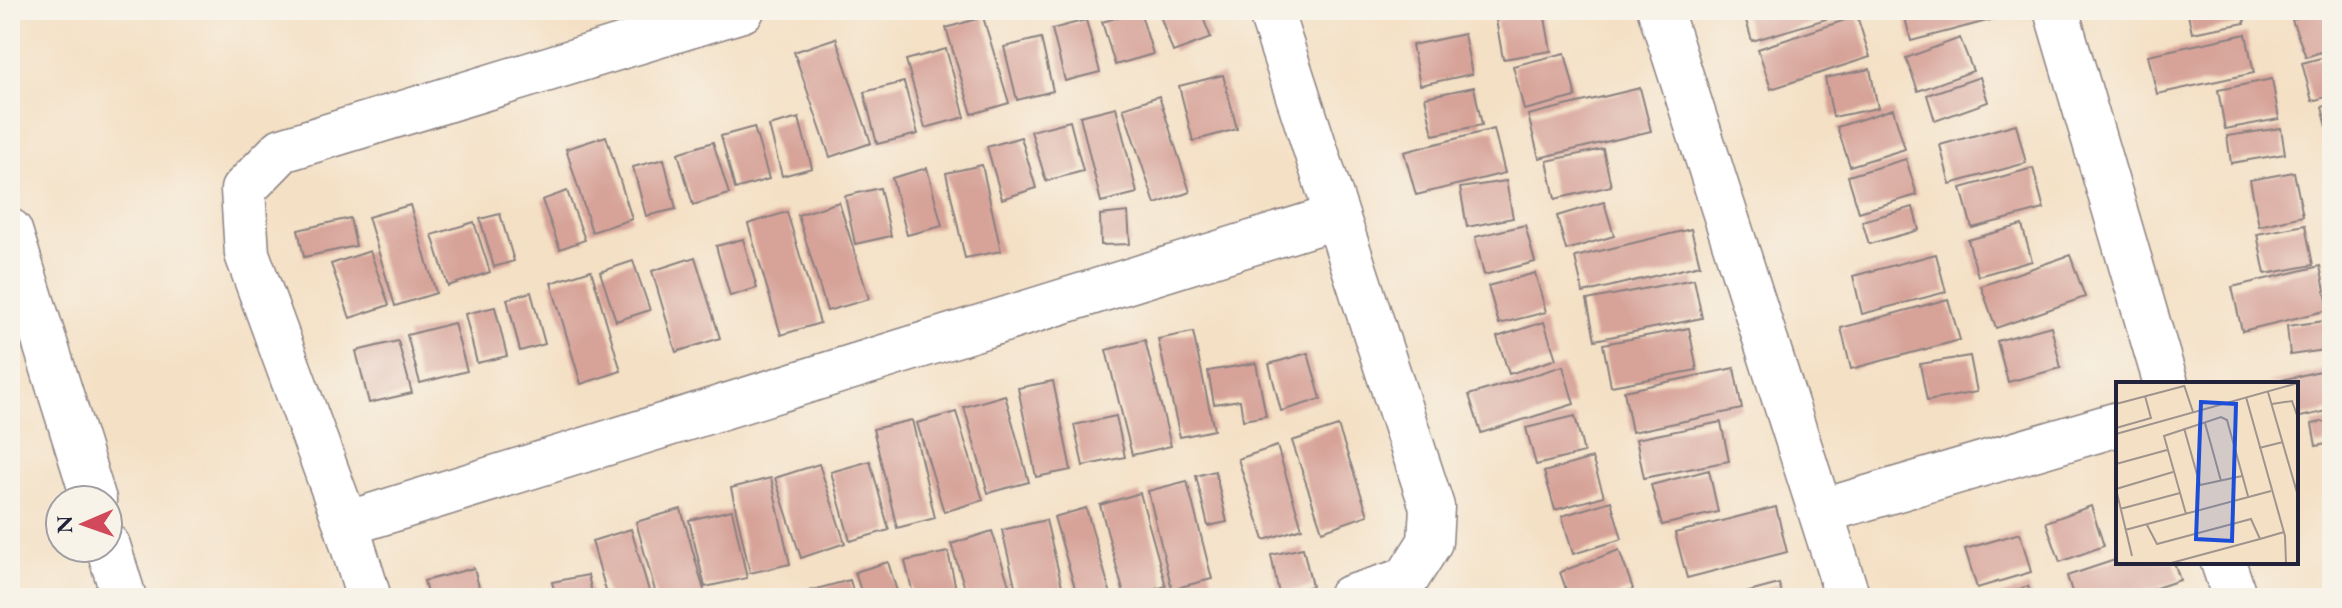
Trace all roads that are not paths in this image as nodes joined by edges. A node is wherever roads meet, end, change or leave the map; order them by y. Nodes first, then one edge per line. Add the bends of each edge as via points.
1 (742, 10) edge
2 (1270, 10) edge
3 (1660, 10) edge
4 (2056, 10) edge
5 (1335, 217) junction
6 (10, 231) edge
7 (2165, 382) edge
8 (2116, 425) edge
9 (89, 484) edge
10 (1823, 511) junction
11 (346, 524) junction
12 (114, 564) edge
13 (2224, 564) edge
14 (124, 598) edge
15 (369, 598) edge
16 (1349, 598) edge
17 (1848, 598) edge
18 (2235, 598) edge

1 - 11 street via 282,150 243,190 247,254
2 - 5 street
3 - 10 street
4 - 7 street
5 - 11 street
5 - 16 street via 1432,507 1430,542 1406,580
6 - 9 street
8 - 10 street
10 - 17 street
11 - 15 street
12 - 14 street
13 - 18 street

